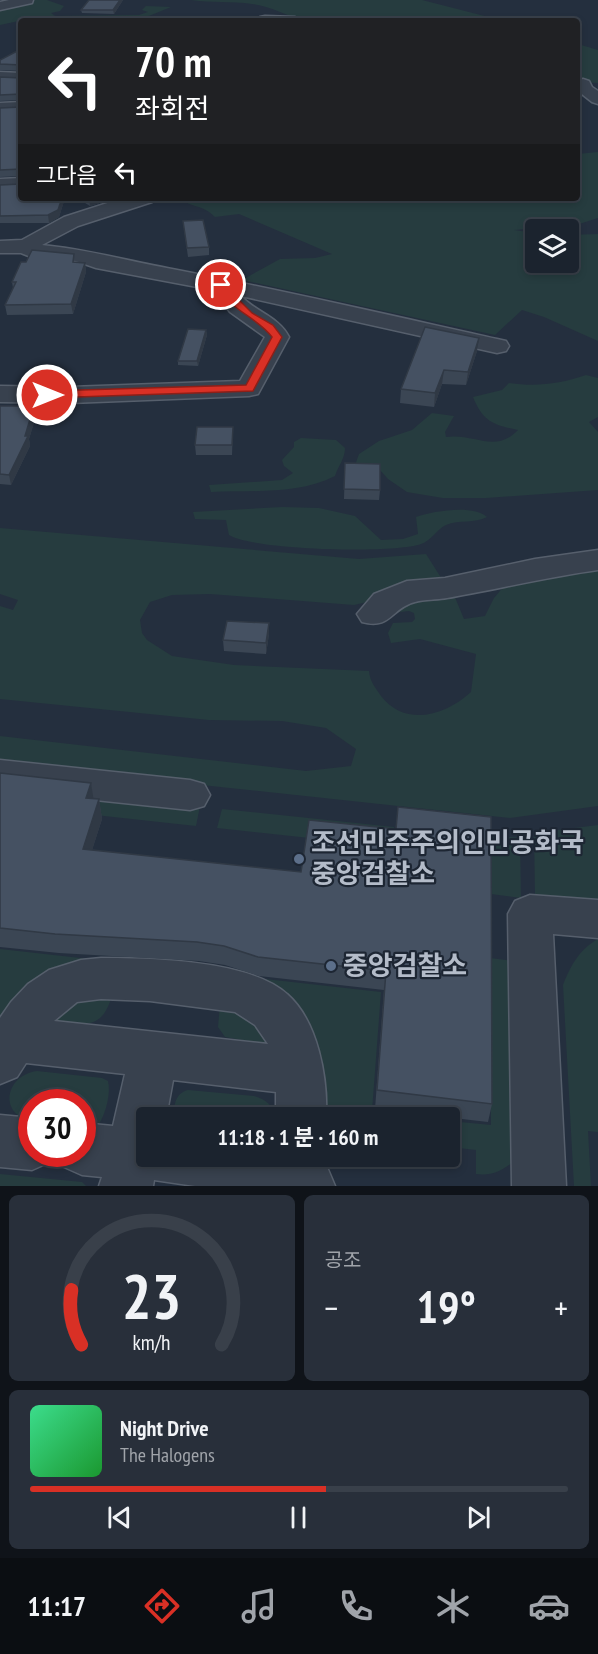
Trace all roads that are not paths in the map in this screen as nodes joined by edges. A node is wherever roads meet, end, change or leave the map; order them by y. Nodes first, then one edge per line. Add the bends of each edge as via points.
1 (27, 0) edge
2 (0, 6) edge
3 (0, 76) edge
4 (18, 78) edge
5 (586, 85) edge
6 (598, 99) edge
7 (18, 107) edge
8 (0, 108) edge
9 (18, 184) edge
10 (0, 185) edge
11 (135, 201) edge
12 (30, 246) junction
13 (0, 247) edge
14 (221, 285) junction
15 (497, 346) dead end
16 (0, 394) edge
17 (598, 560) edge
18 (374, 614) dead end
19 (0, 775) edge
20 (190, 795) dead end
21 (598, 919) edge
22 (7, 1050) edge
23 (154, 1055) junction
24 (299, 1071) junction
25 (148, 1107) edge
26 (302, 1107) edge
27 (0, 1141) edge
28 (18, 1143) edge
29 (96, 1152) edge
30 (136, 1162) edge
31 (193, 1167) edge
32 (298, 1175) edge
33 (539, 1186) edge

1 - 2 street
3 - 4 street
5 - 6 street via 584,89
7 - 8 street
9 - 10 street
11 - 12 street via 79,218
12 - 13 street
12 - 14 street via 31,251 38,253 79,255
14 - 15 street
14 - 16 street via 277,337 249,388
17 - 18 street via 407,592 386,602
19 - 20 street
21 - 33 street via 530,914
22 - 23 street
22 - 24 street via 24,1023 65,985 110,978 239,991 257,998 274,1011 286,1030
23 - 24 street
23 - 25 street
24 - 26 street
27 - 28 street
29 - 30 street
31 - 32 street

